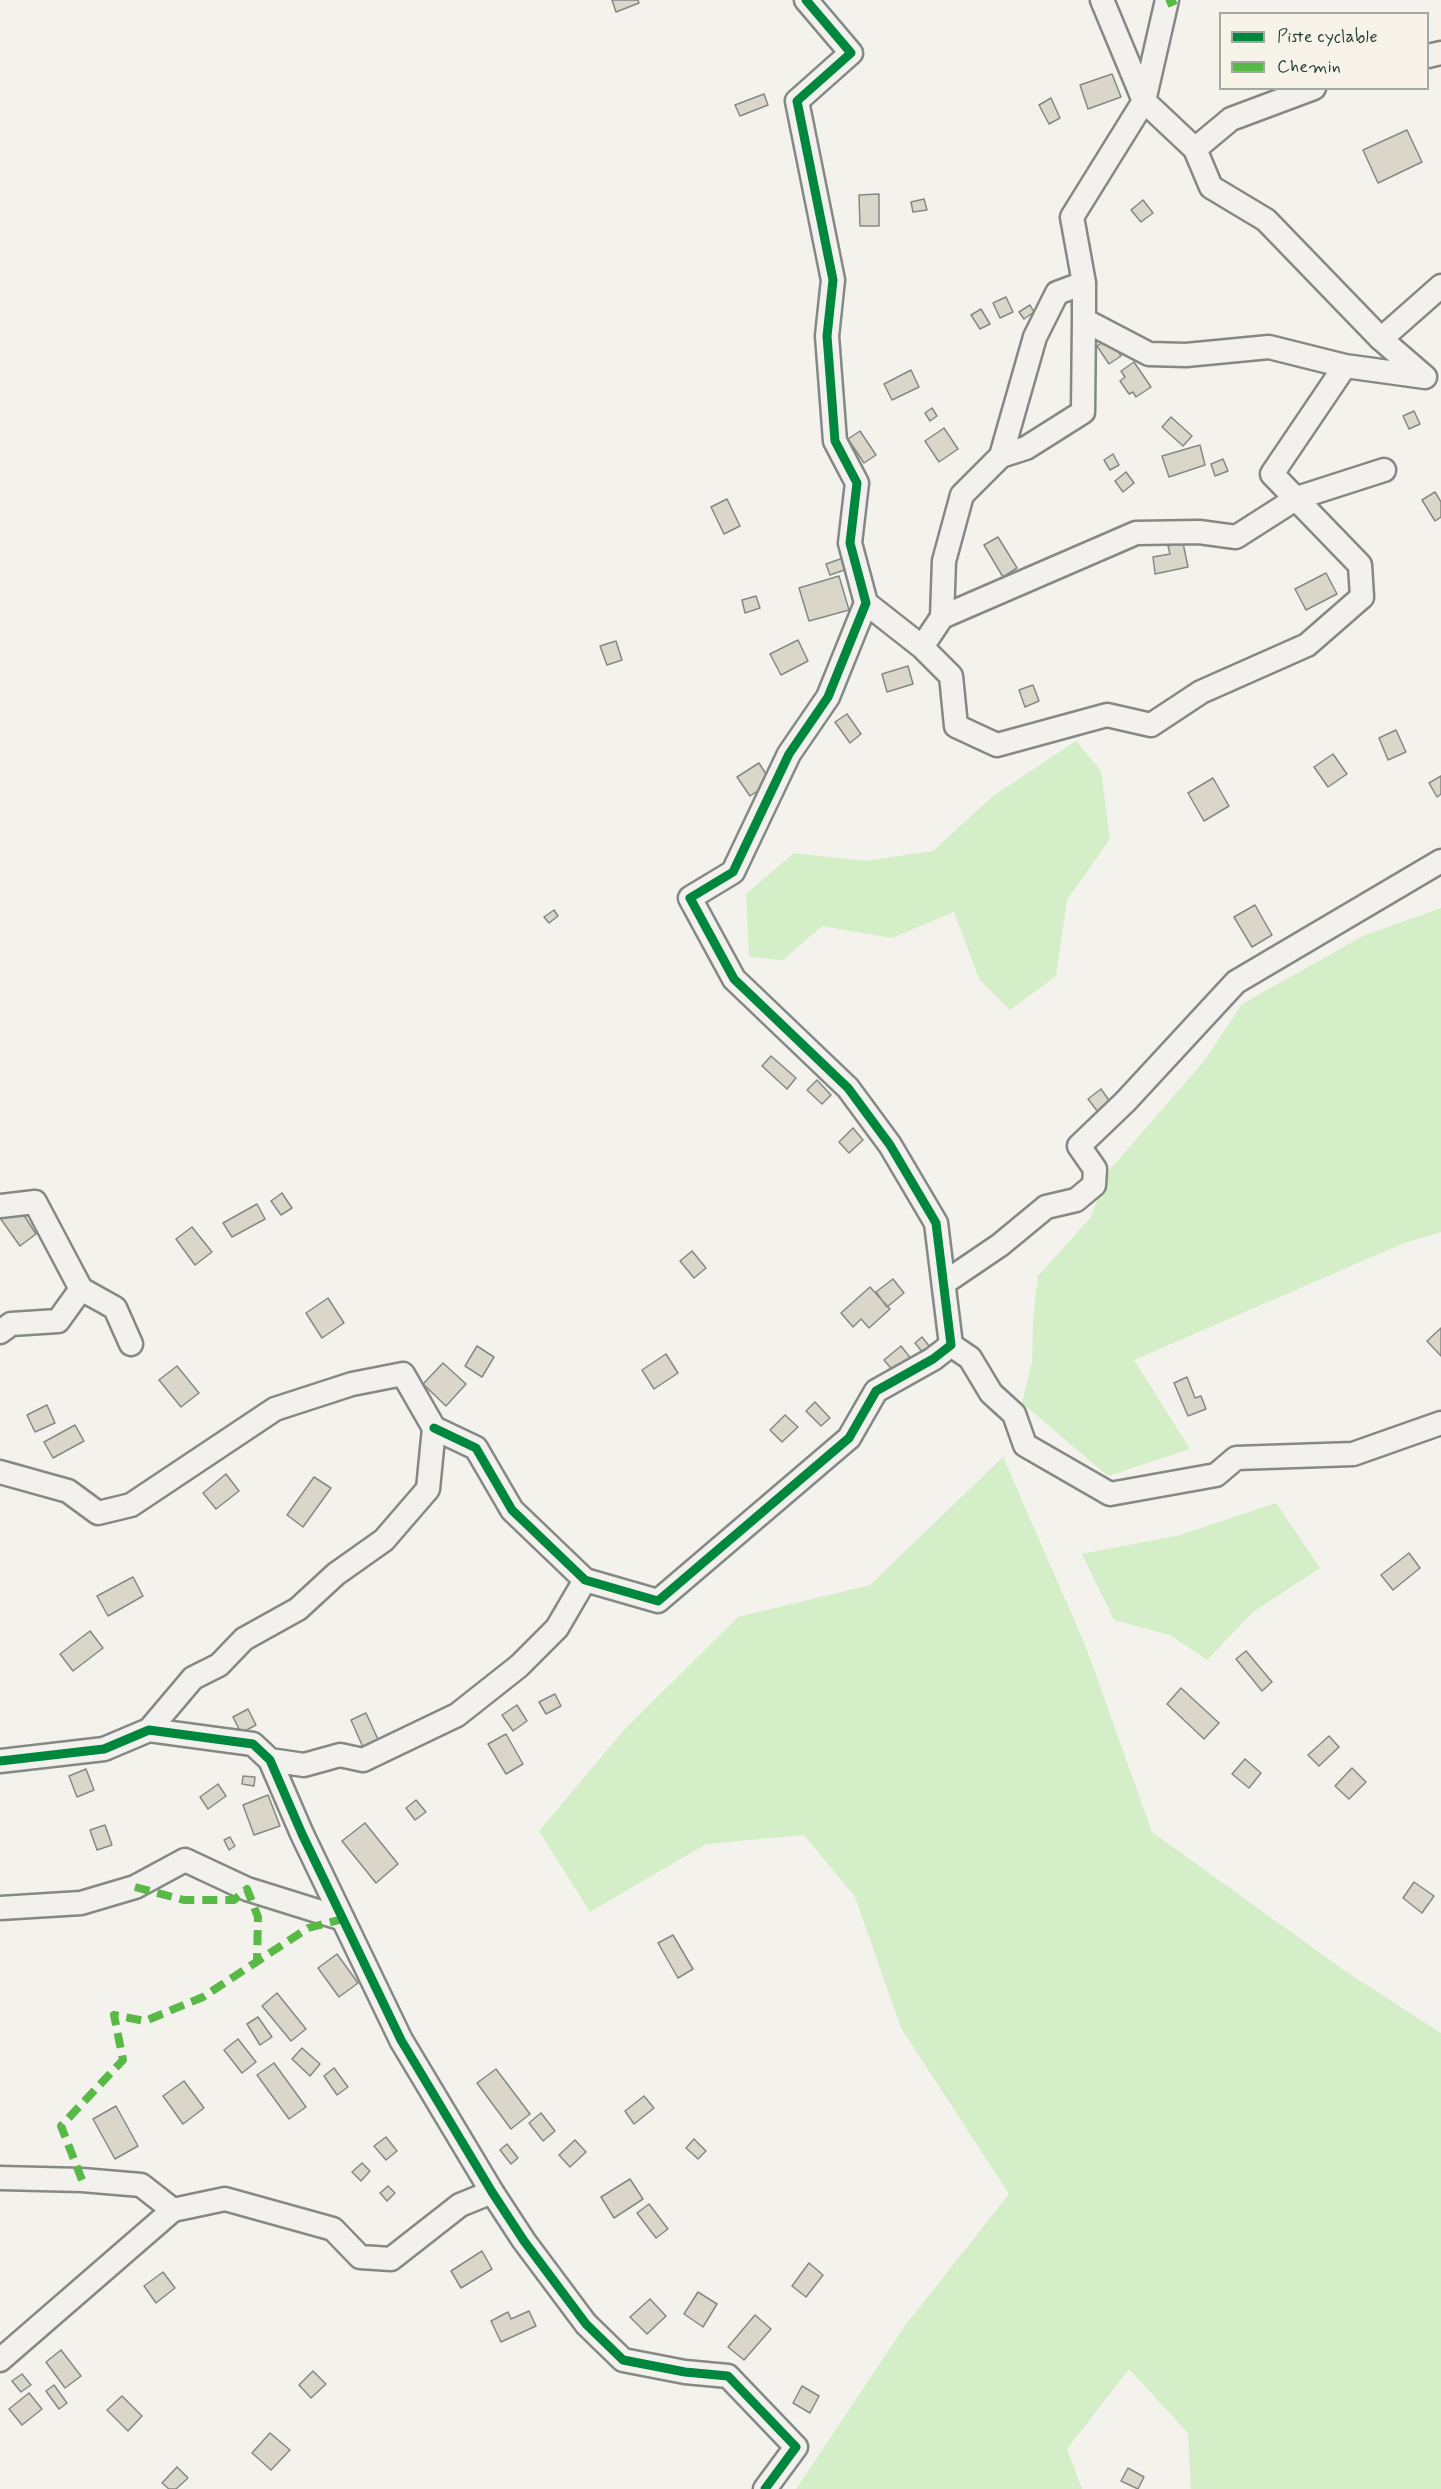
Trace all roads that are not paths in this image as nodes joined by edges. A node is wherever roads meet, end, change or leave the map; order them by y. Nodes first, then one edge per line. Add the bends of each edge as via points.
1 (806, 0) edge
2 (1102, 0) edge
3 (1167, 0) edge
4 (1309, 90) edge
5 (1144, 101) junction
6 (1195, 149) junction
7 (1084, 283) junction
8 (1441, 286) edge
9 (1084, 320) junction
10 (1381, 339) junction
11 (1345, 366) junction
12 (1433, 379) edge
13 (1001, 456) junction
14 (1384, 470) dead end
15 (1297, 498) junction
16 (866, 603) junction
17 (942, 617) junction
18 (922, 647) junction
19 (1441, 861) edge
20 (0, 1206) edge
21 (944, 1283) junction
22 (81, 1289) junction
23 (0, 1332) edge
24 (131, 1344) dead end
25 (951, 1344) junction
26 (1441, 1423) edge
27 (434, 1428) junction
28 (0, 1472) edge
29 (585, 1580) junction
30 (149, 1730) junction
31 (270, 1760) junction
32 (0, 1761) edge
33 (0, 1908) edge
34 (343, 1919) junction
35 (0, 2178) edge
36 (492, 2192) junction
37 (173, 2210) junction
38 (0, 2360) edge
39 (765, 2489) edge

1 - 16 street via 851,53 797,101 833,280 827,336 835,441 857,483 850,543
2 - 5 street
3 - 5 street
4 - 6 street via 1231,119
5 - 6 street
5 - 7 street via 1072,217
6 - 10 street via 1212,187 1266,220
7 - 9 street
7 - 13 street via 1057,293 1035,337
8 - 10 street
9 - 11 street via 1149,354 1186,355 1269,347
9 - 13 street via 1083,412 1026,448
10 - 12 street
11 - 12 street
11 - 15 street via 1272,474
13 - 17 street via 962,495 944,561
14 - 15 street
15 - 17 street via 1236,537 1199,532 1136,533
15 - 18 street via 1360,565 1362,597 1307,645 1201,692 1151,725 1107,715 996,745 956,726 951,676
16 - 18 street
16 - 21 street via 828,698 789,754 733,872 690,898 734,979 848,1088 890,1145 936,1223
17 - 18 street
19 - 21 street via 1236,982 1079,1146 1095,1169 1094,1185 1077,1200 1046,1207
20 - 22 street via 35,1202
21 - 25 street
22 - 23 street via 58,1321 11,1324
22 - 24 street via 115,1308
25 - 26 street via 970,1358 991,1393 1014,1414 1025,1445 1110,1494 1216,1475 1236,1458 1353,1454
25 - 29 street via 933,1359 876,1391 849,1438 658,1601
27 - 28 street via 403,1374 352,1384 275,1409 131,1505 98,1513 68,1491
27 - 29 street via 476,1448 512,1510
27 - 30 street via 428,1489 384,1540 336,1574 298,1609 244,1639 219,1665 193,1678
29 - 31 street via 557,1628 519,1666 457,1715 363,1760 340,1755 303,1765
30 - 31 street via 253,1744
30 - 32 street via 104,1749
31 - 34 street
33 - 34 street via 81,1903 135,1887 185,1860 247,1889
34 - 36 street via 401,2040
35 - 37 street via 141,2185
36 - 37 street via 460,2205 391,2259 360,2257 333,2229 225,2199
36 - 39 street via 586,2324 623,2360 728,2376 796,2447
37 - 38 street

